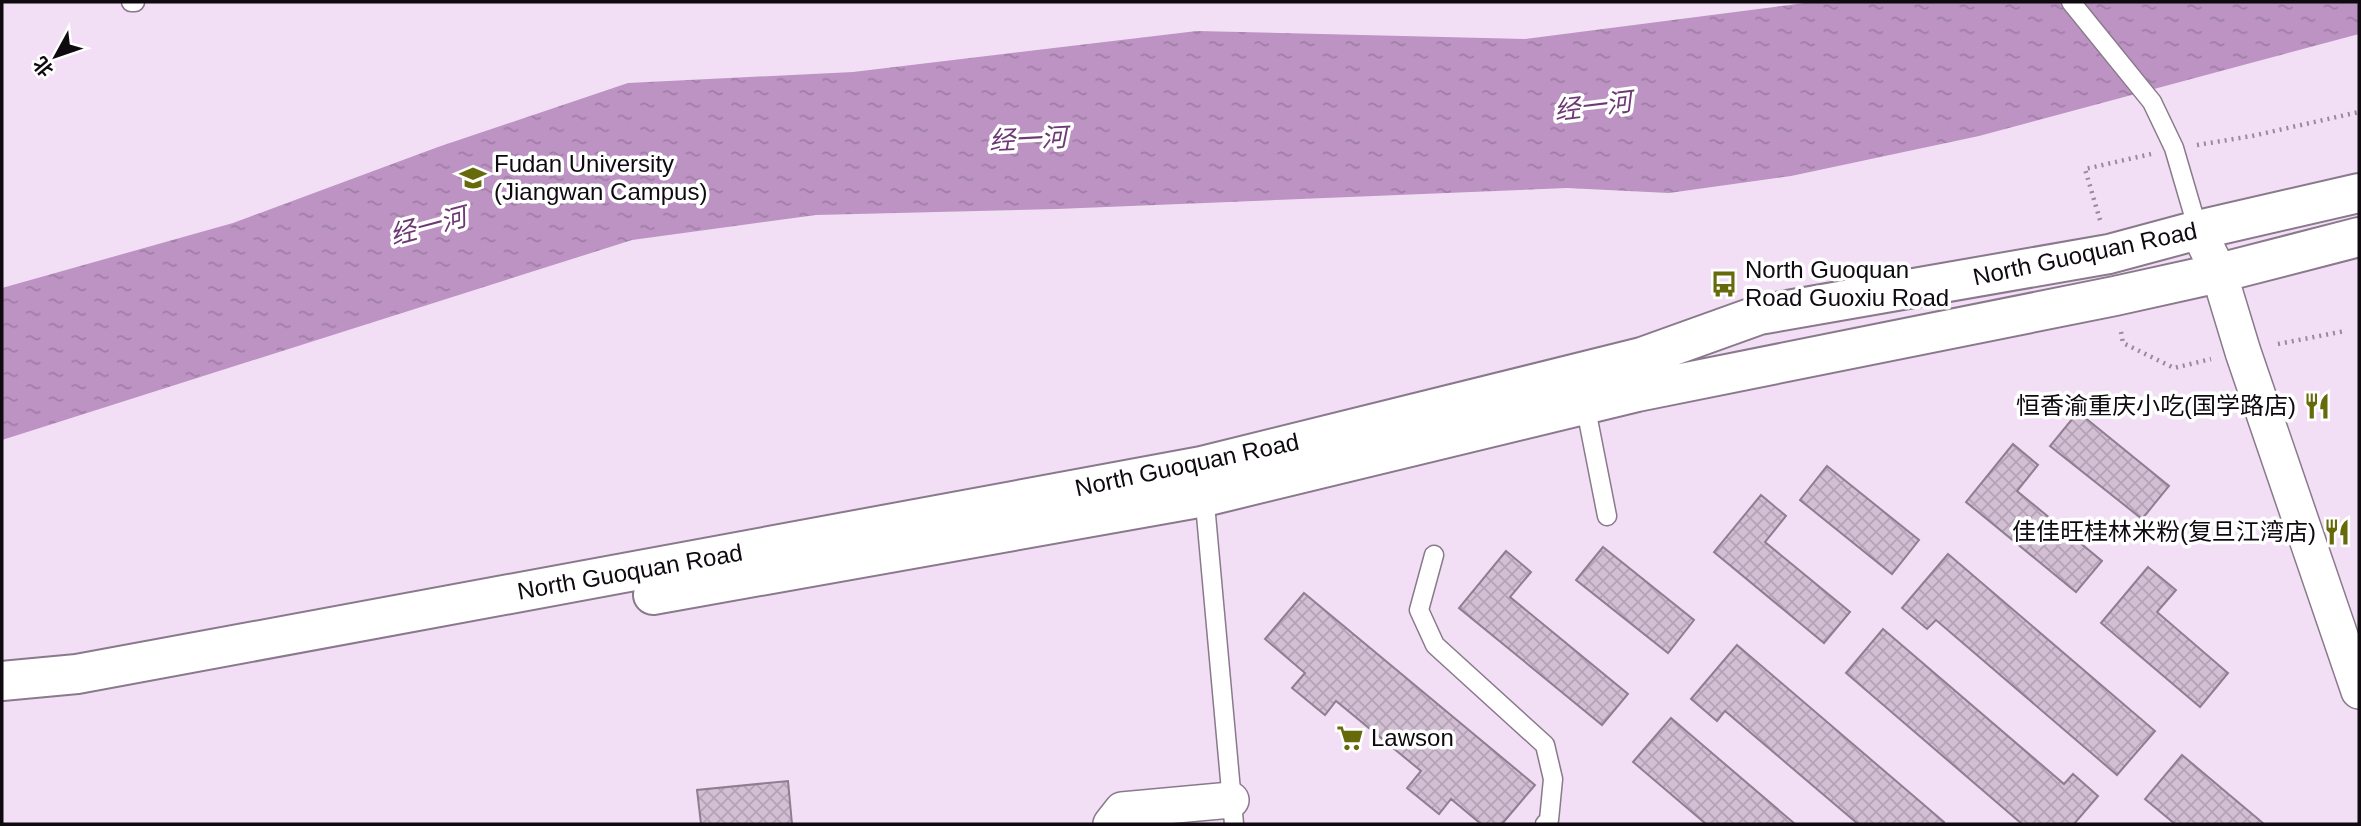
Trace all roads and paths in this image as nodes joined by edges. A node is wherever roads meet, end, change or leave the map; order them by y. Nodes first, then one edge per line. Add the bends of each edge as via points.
1 (2071, 2) edge
2 (2359, 193) edge
3 (2198, 230) junction
4 (2359, 237) edge
5 (2219, 273) junction
6 (1585, 404) junction
7 (1203, 481) junction
8 (1607, 516) dead end
9 (1434, 555) dead end
10 (2, 681) edge
11 (2359, 691) edge
12 (2, 704) edge
13 (1232, 812) edge
14 (1111, 824) edge
15 (1545, 824) edge

1 - 3 lane via 2152,102 2174,149
2 - 3 main road, North Guoquan Road
3 - 5 street
3 - 7 main road, North Guoquan Road via 2109,254 1759,315 1642,357
4 - 5 main road, North Guoquan Road
5 - 6 main road, North Guoquan Road
5 - 11 street
6 - 7 main road, North Guoquan Road
6 - 8 lane
7 - 10 main road, North Guoquan Road via 77,674
7 - 12 main road, North Guoquan Road via 104,692
7 - 13 lane
9 - 15 lane via 1419,610 1435,645 1545,745 1553,779
13 - 14 street via 1122,810

